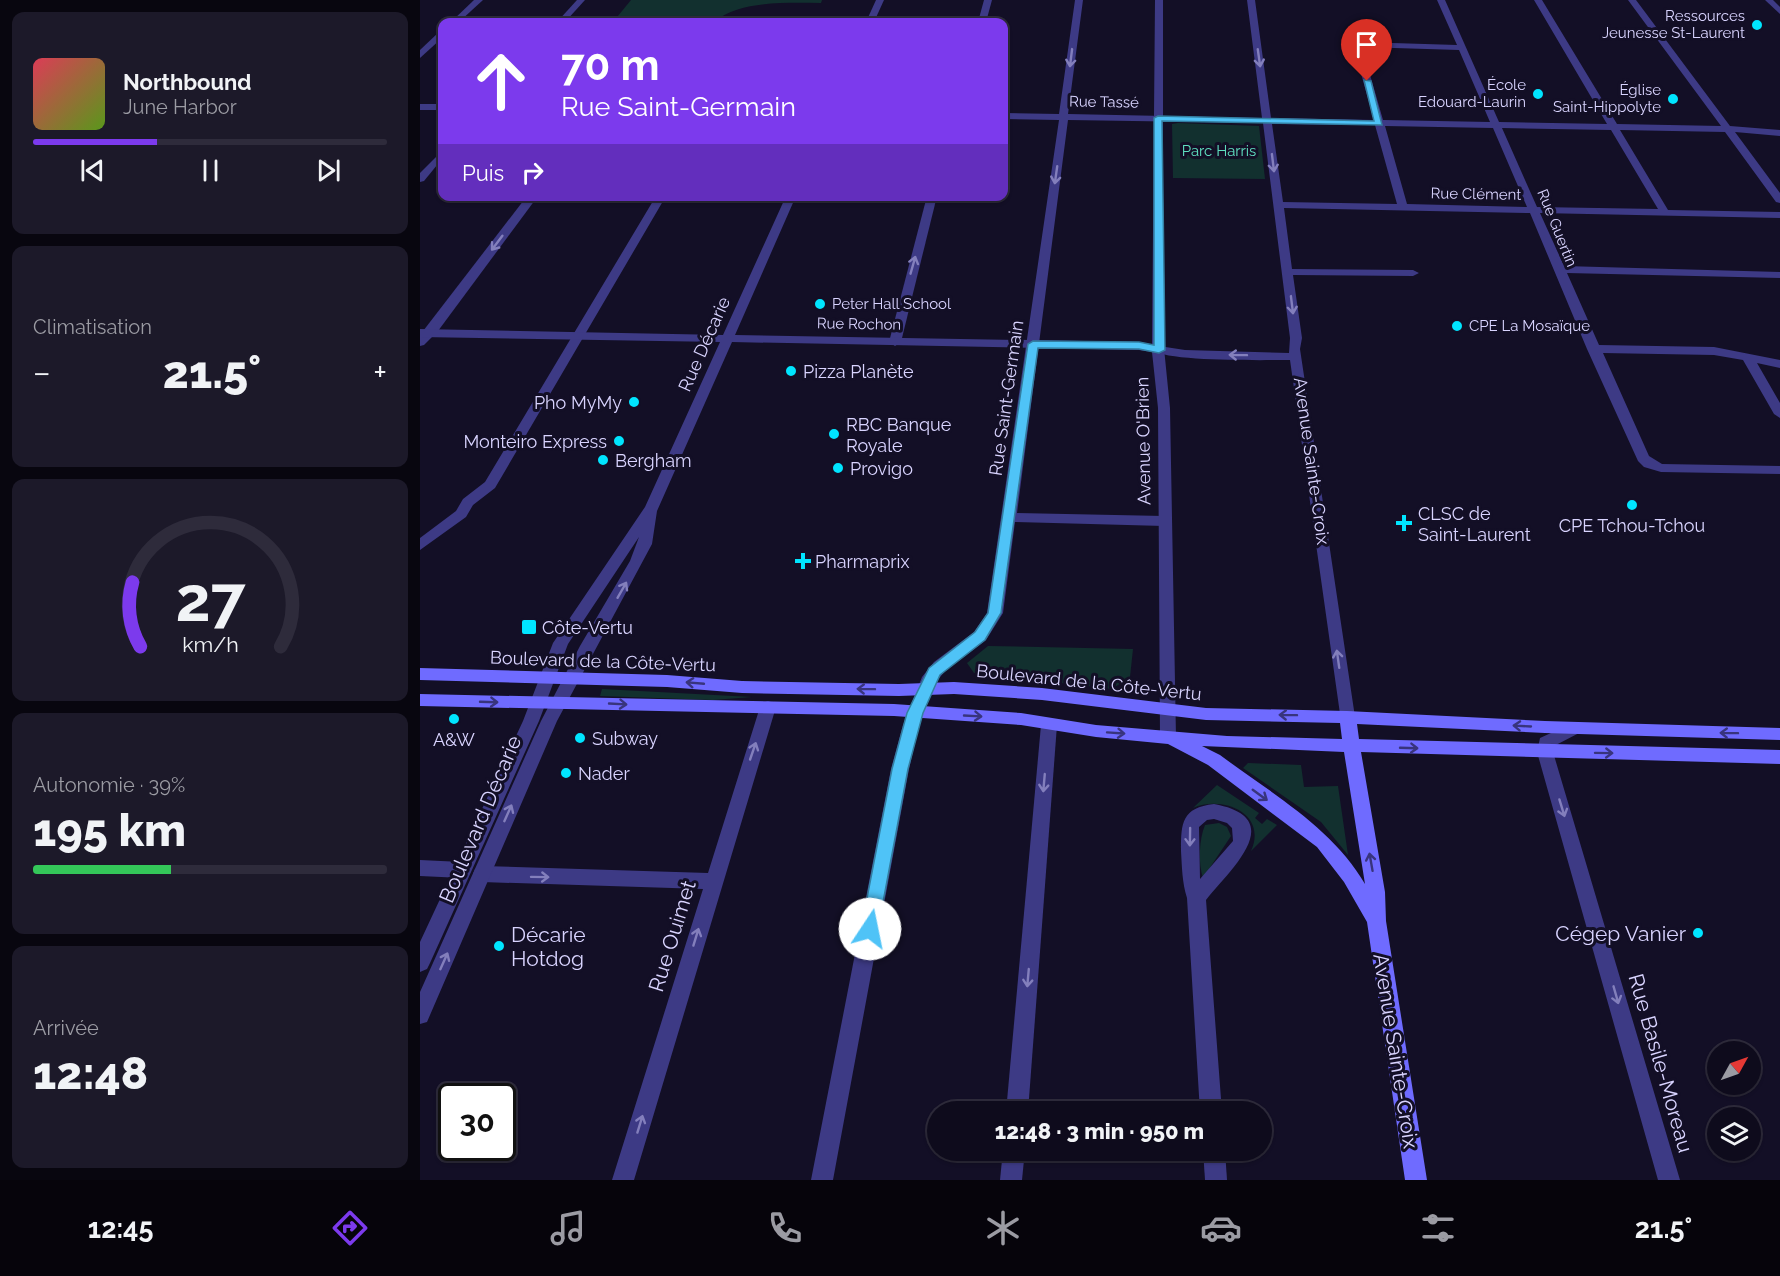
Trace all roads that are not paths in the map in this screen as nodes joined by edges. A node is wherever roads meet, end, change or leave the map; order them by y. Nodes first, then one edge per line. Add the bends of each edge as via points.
1 (479, 0) edge
2 (581, 0) edge
3 (880, 0) edge
4 (988, 0) edge
5 (1078, 0) edge
6 (1159, 0) edge
7 (1251, 0) edge
8 (1441, 0) edge
9 (1538, 0) edge
10 (1632, 0) edge
11 (1769, 0) edge
12 (1780, 12) edge
13 (459, 18) edge
14 (565, 18) edge
15 (872, 18) edge
16 (983, 18) edge
17 (438, 38) edge
18 (1460, 45) junction
19 (420, 55) edge
20 (420, 107) edge
21 (438, 107) edge
22 (1008, 116) edge
23 (1064, 117) junction
24 (1158, 118) junction
25 (1268, 122) junction
26 (1379, 124) junction
27 (1497, 126) junction
28 (1611, 127) junction
29 (1727, 129) junction
30 (1780, 133) edge
31 (438, 161) edge
32 (420, 179) edge
33 (1780, 200) edge
34 (529, 201) edge
35 (658, 201) edge
36 (789, 201) edge
37 (931, 201) edge
38 (1279, 205) junction
39 (1403, 207) junction
40 (1534, 210) junction
41 (1664, 212) junction
42 (1780, 215) edge
43 (1558, 269) junction
44 (1288, 272) junction
45 (1413, 273) dead end
46 (1780, 275) edge
47 (579, 334) junction
48 (423, 336) edge
49 (728, 338) junction
50 (894, 342) junction
51 (1033, 344) junction
52 (1593, 349) junction
53 (1159, 350) junction
54 (1747, 356) junction
55 (1296, 357) junction
56 (1780, 364) edge
57 (1780, 414) edge
58 (1780, 470) edge
59 (652, 507) junction
60 (1009, 517) junction
61 (1164, 521) junction
62 (420, 545) edge
63 (420, 674) edge
64 (546, 677) junction
65 (572, 678) junction
66 (924, 689) junction
67 (420, 700) edge
68 (537, 702) junction
69 (559, 702) junction
70 (768, 707) junction
71 (1167, 710) junction
72 (915, 713) junction
73 (1347, 717) junction
74 (1049, 725) junction
75 (1575, 728) junction
76 (1780, 734) edge
77 (1168, 736) junction
78 (1351, 746) junction
79 (1545, 752) junction
80 (1780, 757) edge
81 (420, 867) edge
82 (462, 870) junction
83 (482, 874) junction
84 (713, 881) junction
85 (1196, 898) dead end
86 (1376, 921) junction
87 (420, 963) edge
88 (420, 1015) edge
89 (1018, 1101) edge
90 (1210, 1101) edge
91 (1013, 1161) edge
92 (1215, 1161) edge
93 (623, 1180) edge
94 (822, 1180) edge
95 (1011, 1180) edge
96 (1216, 1180) edge
97 (1416, 1180) edge
98 (1669, 1180) edge

1 - 13 street
2 - 14 street
3 - 15 street
4 - 16 street
5 -> 23 street, Rue Saint-Germain
6 - 24 street, Avenue O'Brien
7 -> 25 street, Avenue Sainte-Croix
8 - 18 street, Rue Guertin
9 - 28 street
10 - 29 street
11 - 12 street
17 - 19 street
18 - 26 street via 1357,45
18 - 27 street, Rue Guertin
20 - 21 street
22 - 23 street, Rue Tassé
23 - 24 street, Rue Tassé
23 -> 51 street, Rue Saint-Germain
24 - 25 street, Rue Tassé
24 - 53 street, Avenue O'Brien
25 - 26 street, Rue Tassé
25 -> 38 street, Avenue Sainte-Croix
26 - 27 street, Rue Tassé
26 - 39 street
27 - 28 street, Rue Tassé
27 - 40 street, Rue Guertin
28 - 29 street, Rue Tassé
28 - 41 street
29 - 30 street, Rue Tassé
29 - 33 street
31 - 32 street
34 -> 48 street
35 - 47 street
36 - 49 street, Rue Décarie
50 -> 37 street
38 - 39 street, Rue Clément
38 - 44 street, Avenue Sainte-Croix
39 - 40 street, Rue Clément
40 - 41 street, Rue Clément
40 - 43 street, Rue Guertin
41 - 42 street, Rue Clément
43 - 46 street
43 - 52 street, Rue Guertin
44 - 45 street
44 -> 55 street, Avenue Sainte-Croix
47 - 48 street, Rue Rochon
47 - 49 street, Rue Rochon
47 - 62 street via 485,489 468,502 461,514
49 - 50 street, Rue Rochon
49 - 59 street, Rue Décarie
50 - 51 street, Rue Rochon
51 - 53 street, Rue Rochon via 1139,346
51 - 60 street, Rue Saint-Germain
52 - 54 street via 1714,351
52 - 58 street, Rue Guertin via 1642,458 1649,464 1661,468
55 -> 53 street, Rue Rochon
53 - 61 street, Avenue O'Brien via 1164,408
54 - 56 street
54 - 57 street
73 -> 55 street, Avenue Sainte-Croix
59 - 64 street, Rue Décarie via 571,626
65 -> 59 street, Rue Décarie via 645,544
60 - 61 street
60 - 66 street, Rue Saint-Germain via 994,613 980,636 940,666
61 - 71 street, Avenue O'Brien
63 - 64 main road, Boulevard de la Côte-Vertu
64 - 65 main road, Boulevard de la Côte-Vertu
64 - 68 street, Boulevard Décarie
66 -> 65 main road, Boulevard de la Côte-Vertu via 742,687
65 - 69 street, Boulevard Décarie
66 - 71 main road, Boulevard de la Côte-Vertu via 1030,693
66 - 72 street, Rue Saint-Germain
67 -> 68 main road
68 - 69 main road
68 - 82 street, Boulevard Décarie
69 -> 70 main road
83 -> 69 street, Boulevard Décarie
70 - 72 main road
84 -> 70 street, Rue Ouimet
73 -> 71 main road, Boulevard de la Côte-Vertu
71 - 77 street, Avenue O'Brien
72 -> 74 main road via 1021,719
72 - 94 street, Rue Saint-Germain via 900,769
75 -> 73 main road, Boulevard de la Côte-Vertu
73 - 78 main road, Avenue Sainte-Croix
74 -> 77 main road
74 -> 89 street
76 -> 75 main road, Boulevard de la Côte-Vertu
75 - 79 street, Boulevard de la Côte-Vertu via 1546,743
77 - 78 main road
77 -> 86 main road, Avenue Sainte-Croix via 1214,760 1323,842 1344,866
78 -> 79 main road
86 -> 78 main road, Avenue Sainte-Croix via 1374,883
79 -> 80 main road
79 -> 98 street, Rue Basile-Moreau
81 - 82 street
82 - 83 street
82 - 87 street, Boulevard Décarie
83 -> 84 street
88 -> 83 street, Boulevard Décarie
93 -> 84 street, Rue Ouimet
85 - 90 street
86 - 97 main road, Avenue Sainte-Croix
91 - 95 street
92 - 96 street

